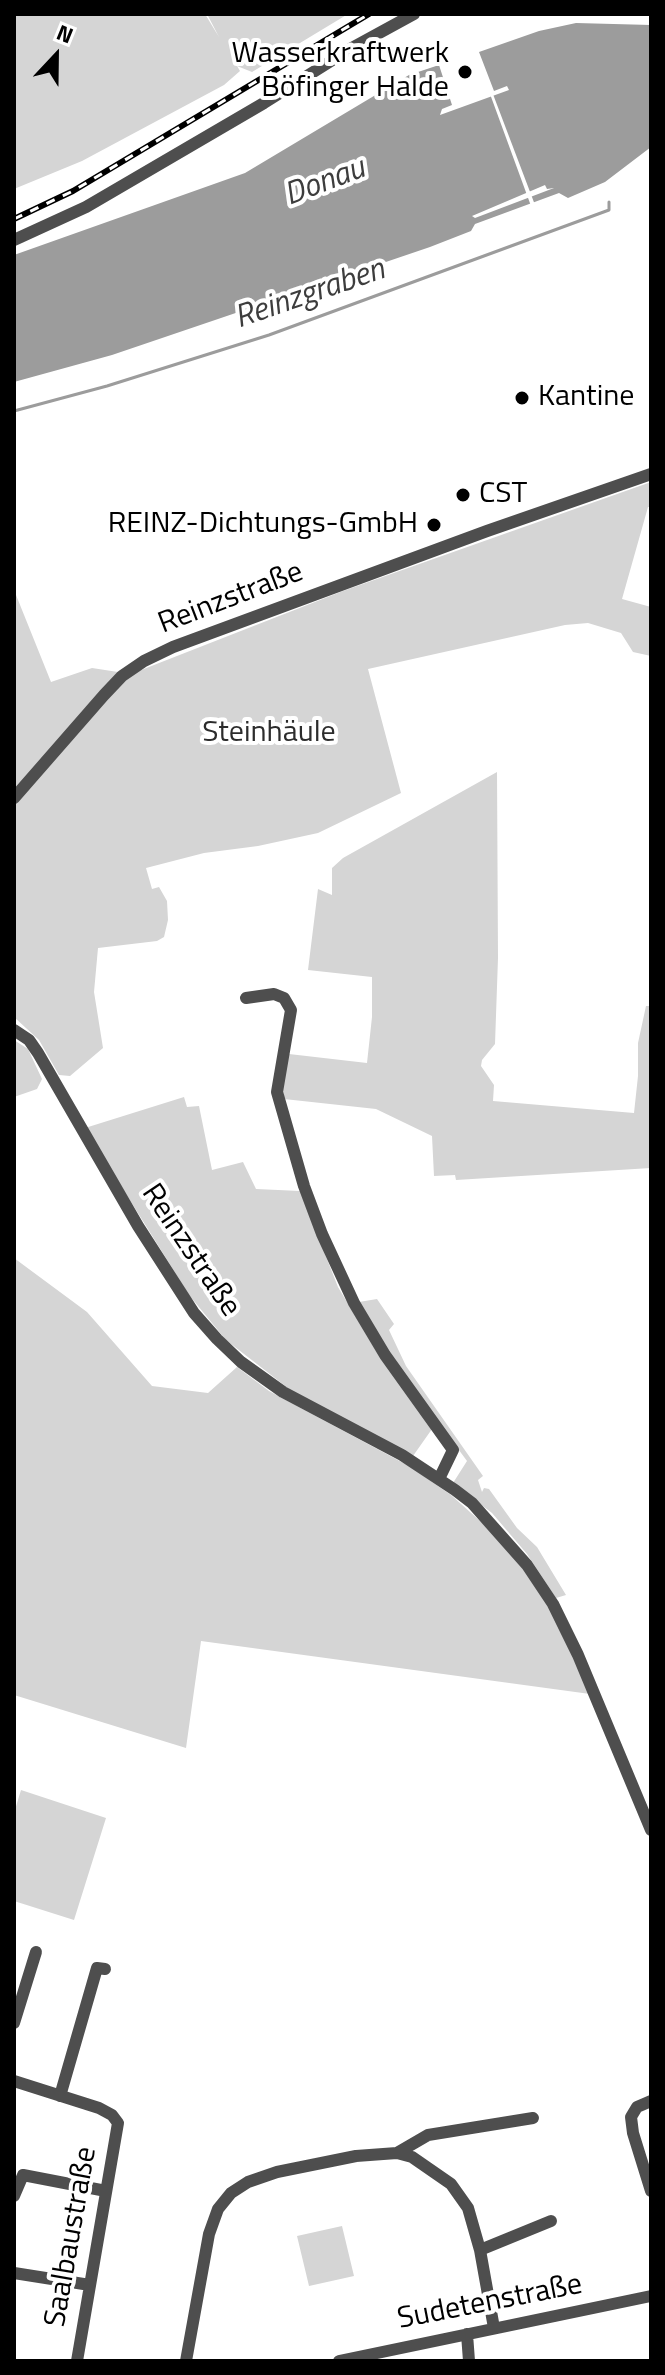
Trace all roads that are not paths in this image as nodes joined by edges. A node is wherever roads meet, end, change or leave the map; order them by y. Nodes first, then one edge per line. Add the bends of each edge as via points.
1 (414, 14) edge
2 (14, 240) edge
3 (651, 474) edge
4 (14, 798) edge
5 (246, 998) dead end
6 (14, 1030) edge
7 (439, 1479) junction
8 (651, 1830) edge
9 (36, 1952) dead end
10 (105, 1969) dead end
11 (14, 2023) edge
12 (14, 2081) edge
13 (60, 2096) junction
14 (651, 2101) edge
15 (533, 2118) dead end
16 (418, 2143) junction
17 (397, 2153) junction
18 (423, 2163) junction
19 (106, 2191) junction
20 (651, 2191) edge
21 (14, 2196) edge
22 (551, 2221) dead end
23 (480, 2250) junction
24 (14, 2273) edge
25 (90, 2285) junction
26 (651, 2296) edge
27 (494, 2328) junction
28 (467, 2334) junction
29 (77, 2361) edge
30 (186, 2361) edge
31 (339, 2361) edge
32 (469, 2361) edge

1 - 2 street via 86,207
3 - 4 street, Reinzstraße via 144,661 122,676
5 - 7 street via 274,994 291,1010 277,1092 304,1186 354,1303 453,1450
6 - 7 street, Reinzstraße via 29,1040 174,1284 217,1339 283,1392
7 - 8 street, Reinzstraße via 472,1503 527,1565 553,1604
9 - 11 street
10 - 13 street via 97,1968
12 - 13 street
13 - 19 street, Saalbaustraße via 99,2108 118,2123
14 - 20 street via 637,2107 631,2117
15 - 16 street via 428,2135
16 - 17 street
16 - 18 street
17 - 18 street
17 - 30 street via 277,2172 231,2193 211,2227
18 - 23 street via 451,2184 468,2208
19 - 21 street via 26,2169
19 - 25 street, Saalbaustraße
22 - 23 street
23 - 27 street
24 - 25 street
25 - 29 street, Saalbaustraße
26 - 27 street, Sudetenstraße
27 - 28 street, Sudetenstraße
28 - 31 street, Sudetenstraße
28 - 32 street

